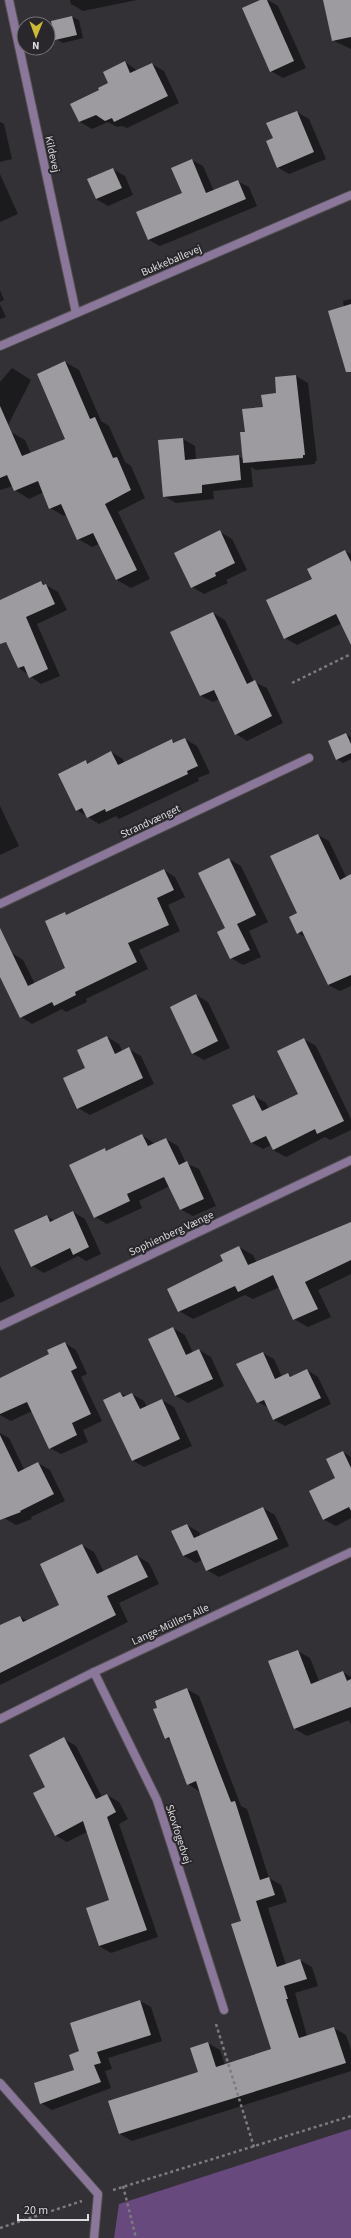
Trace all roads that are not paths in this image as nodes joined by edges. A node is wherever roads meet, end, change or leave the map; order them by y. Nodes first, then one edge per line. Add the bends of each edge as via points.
1 (9, 0) edge
2 (351, 195) edge
3 (76, 313) junction
4 (0, 346) edge
5 (309, 758) dead end
6 (0, 904) edge
7 (351, 1160) edge
8 (0, 1326) edge
9 (351, 1552) edge
10 (94, 1672) junction
11 (0, 1719) edge
12 (224, 2010) road end
13 (0, 2083) edge
14 (94, 2238) edge

1 - 3 street, Kildevej
2 - 3 street, Bukkeballevej
3 - 4 street, Bukkeballevej
5 - 6 street, Strandvænget
7 - 8 street, Sophienberg Vænge
9 - 10 street, Lange-Müllers Alle
10 - 11 street, Lange-Müllers Alle
10 - 12 street, Skovfogedvej via 157,1800
13 - 14 street via 98,2194

